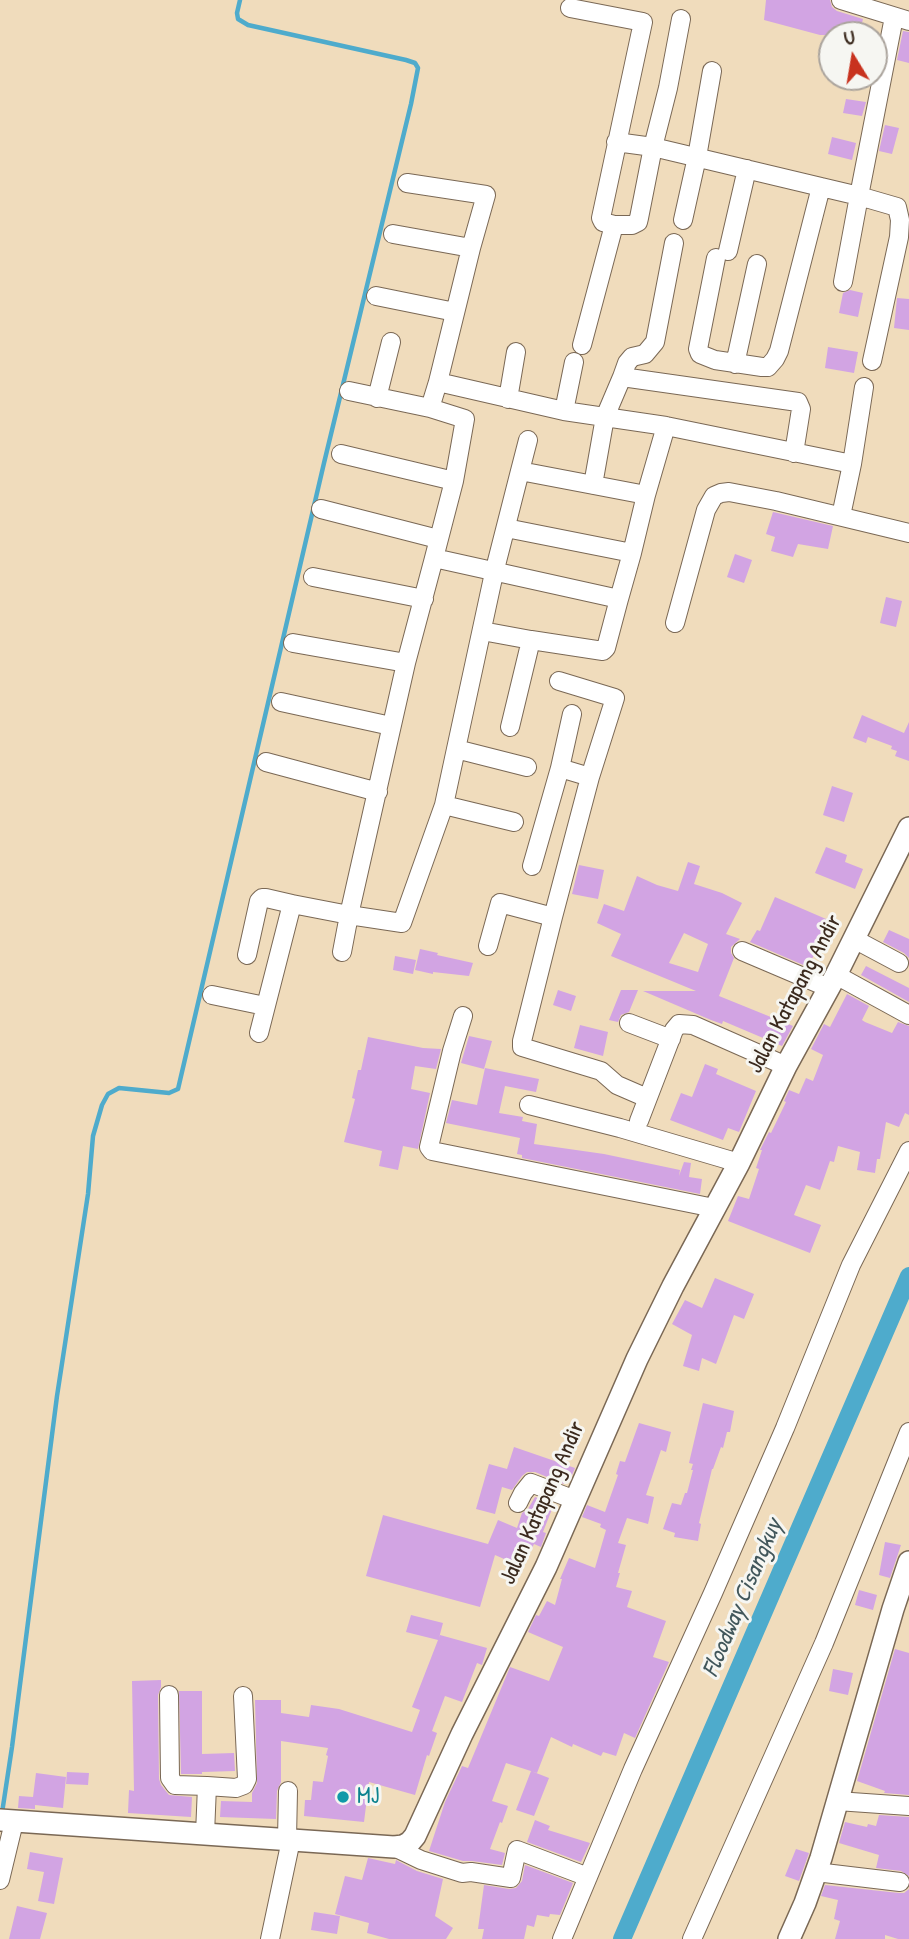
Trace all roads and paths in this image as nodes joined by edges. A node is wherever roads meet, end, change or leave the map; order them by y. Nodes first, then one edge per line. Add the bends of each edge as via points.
1 (841, 0) edge
2 (876, 6) edge
3 (570, 8) dead end
4 (681, 19) dead end
5 (902, 19) edge
6 (712, 71) dead end
7 (616, 142) junction
8 (653, 146) junction
9 (697, 157) junction
10 (747, 169) junction
11 (407, 183) dead end
12 (821, 187) junction
13 (859, 196) junction
14 (683, 220) dead end
15 (614, 225) junction
16 (393, 234) dead end
17 (674, 243) dead end
18 (471, 248) junction
19 (757, 264) dead end
20 (843, 282) dead end
21 (376, 296) dead end
22 (455, 312) junction
23 (391, 342) dead end
24 (516, 352) dead end
25 (872, 361) dead end
26 (734, 364) junction
27 (622, 377) junction
28 (438, 382) junction
29 (864, 387) dead end
30 (349, 391) dead end
31 (377, 398) junction
32 (508, 399) junction
33 (430, 408) junction
34 (564, 411) junction
35 (606, 417) junction
36 (666, 426) junction
37 (528, 440) dead end
38 (794, 453) junction
39 (341, 454) dead end
40 (852, 464) junction
41 (520, 471) junction
42 (454, 481) junction
43 (593, 485) junction
44 (646, 495) junction
45 (321, 509) dead end
46 (841, 516) junction
47 (506, 528) junction
48 (909, 533) edge
49 (438, 539) junction
50 (632, 554) junction
51 (433, 558) junction
52 (494, 573) junction
53 (313, 577) dead end
54 (424, 599) junction
55 (619, 599) junction
56 (675, 624) dead end
57 (482, 631) junction
58 (531, 640) junction
59 (293, 643) dead end
60 (406, 663) junction
61 (559, 681) dead end
62 (281, 702) dead end
63 (572, 714) dead end
64 (391, 726) junction
65 (510, 726) dead end
66 (456, 749) junction
67 (266, 762) dead end
68 (527, 767) dead end
69 (560, 768) junction
70 (590, 777) junction
71 (377, 792) junction
72 (443, 805) junction
73 (514, 822) dead end
74 (909, 828) edge
75 (531, 866) dead end
76 (292, 904) junction
77 (349, 915) junction
78 (553, 917) junction
79 (854, 939) junction
80 (488, 946) dead end
81 (742, 951) dead end
82 (342, 952) dead end
83 (247, 955) dead end
84 (899, 963) dead end
85 (833, 982) junction
86 (212, 995) dead end
87 (265, 1006) junction
88 (909, 1015) edge
89 (463, 1016) dead end
90 (629, 1023) dead end
91 (259, 1034) dead end
92 (671, 1039) junction
93 (786, 1066) junction
94 (648, 1098) junction
95 (529, 1105) dead end
96 (639, 1121) dead end
97 (909, 1151) edge
98 (739, 1163) junction
99 (714, 1208) junction
100 (909, 1432) edge
101 (575, 1500) junction
102 (517, 1503) dead end
103 (909, 1562) edge
104 (169, 1695) dead end
105 (243, 1696) dead end
106 (206, 1786) junction
107 (288, 1791) dead end
108 (837, 1801) junction
109 (909, 1806) edge
110 (8, 1821) edge
111 (205, 1834) junction
112 (289, 1840) junction
113 (394, 1847) junction
114 (816, 1872) junction
115 (588, 1877) junction
116 (0, 1880) edge
117 (900, 1882) dead end
118 (270, 1939) edge
119 (562, 1939) edge
120 (692, 1939) edge
121 (789, 1939) edge

1 - 2 street
2 - 5 street
3 - 7 street via 643,22
4 - 8 street
5 - 13 street
6 - 9 street
7 - 8 street
7 - 15 street via 601,218
8 - 9 street
8 - 15 street via 638,222
9 - 10 street
9 - 14 street
10 - 12 street
10 - 26 street via 698,349 700,354
11 - 18 street via 486,195
12 - 13 street
12 - 26 street via 779,351 768,367
13 - 20 street
13 - 25 street via 897,207 900,220
15 - 34 street
16 - 18 street
17 - 27 street via 655,342 645,354 627,363
18 - 22 street
19 - 26 street
21 - 22 street
22 - 28 street
23 - 31 street
24 - 32 street
27 - 35 street
27 - 38 street via 798,402 801,409
28 - 32 street
28 - 33 street
29 - 40 street
30 - 31 street
31 - 33 street
32 - 34 street
33 - 42 street via 465,419
34 - 35 street
35 - 36 street
35 - 43 street
36 - 38 street
36 - 44 street
37 - 41 street
38 - 40 street
39 - 42 street
40 - 46 street
41 - 43 street
41 - 47 street
42 - 49 street
43 - 44 street
44 - 50 street
45 - 49 street
46 - 48 street
46 - 56 street via 729,492 714,496 706,510
47 - 50 street
47 - 52 street
49 - 51 street
50 - 55 street
51 - 52 street
51 - 54 street
52 - 55 street
52 - 57 street
53 - 54 street
54 - 60 street
55 - 58 street via 603,651
57 - 58 street
57 - 66 street
58 - 65 street
59 - 60 street
60 - 64 street
61 - 70 street via 615,698
62 - 64 street
63 - 69 street
64 - 71 street
66 - 68 street
66 - 72 street
67 - 71 street
69 - 70 street
69 - 75 street
70 - 78 street
71 - 77 street
72 - 73 street
72 - 77 street via 402,923
74 - 79 street, Jalan Katapang Andir
76 - 77 street
76 - 83 street via 266,898 259,901
76 - 87 street
77 - 82 street
78 - 80 street via 500,903
78 - 94 street via 522,1047 600,1071 617,1085
79 - 84 street
79 - 85 street, Jalan Katapang Andir
81 - 85 street
85 - 88 street
85 - 93 street, Jalan Katapang Andir
86 - 87 street
87 - 91 street
89 - 99 street via 429,1147 432,1151
90 - 92 street
92 - 93 street via 679,1024 693,1025
92 - 94 street
93 - 98 street, Jalan Katapang Andir
94 - 96 street
95 - 98 street
97 - 115 street via 851,1265 785,1428
98 - 99 street, Jalan Katapang Andir
99 - 101 street, Jalan Katapang Andir via 637,1359
100 - 120 street via 824,1643
101 - 102 street via 531,1483
101 - 113 street, Jalan Katapang Andir via 415,1836
103 - 108 street
104 - 106 street via 171,1782
105 - 106 street via 247,1779 236,1788
106 - 111 street
107 - 112 street
108 - 109 street
108 - 114 street
110 - 111 street
110 - 116 street
111 - 112 street
112 - 113 street
112 - 118 street
113 - 115 street via 463,1872 511,1878 517,1850
114 - 117 street
114 - 121 street
115 - 119 street

